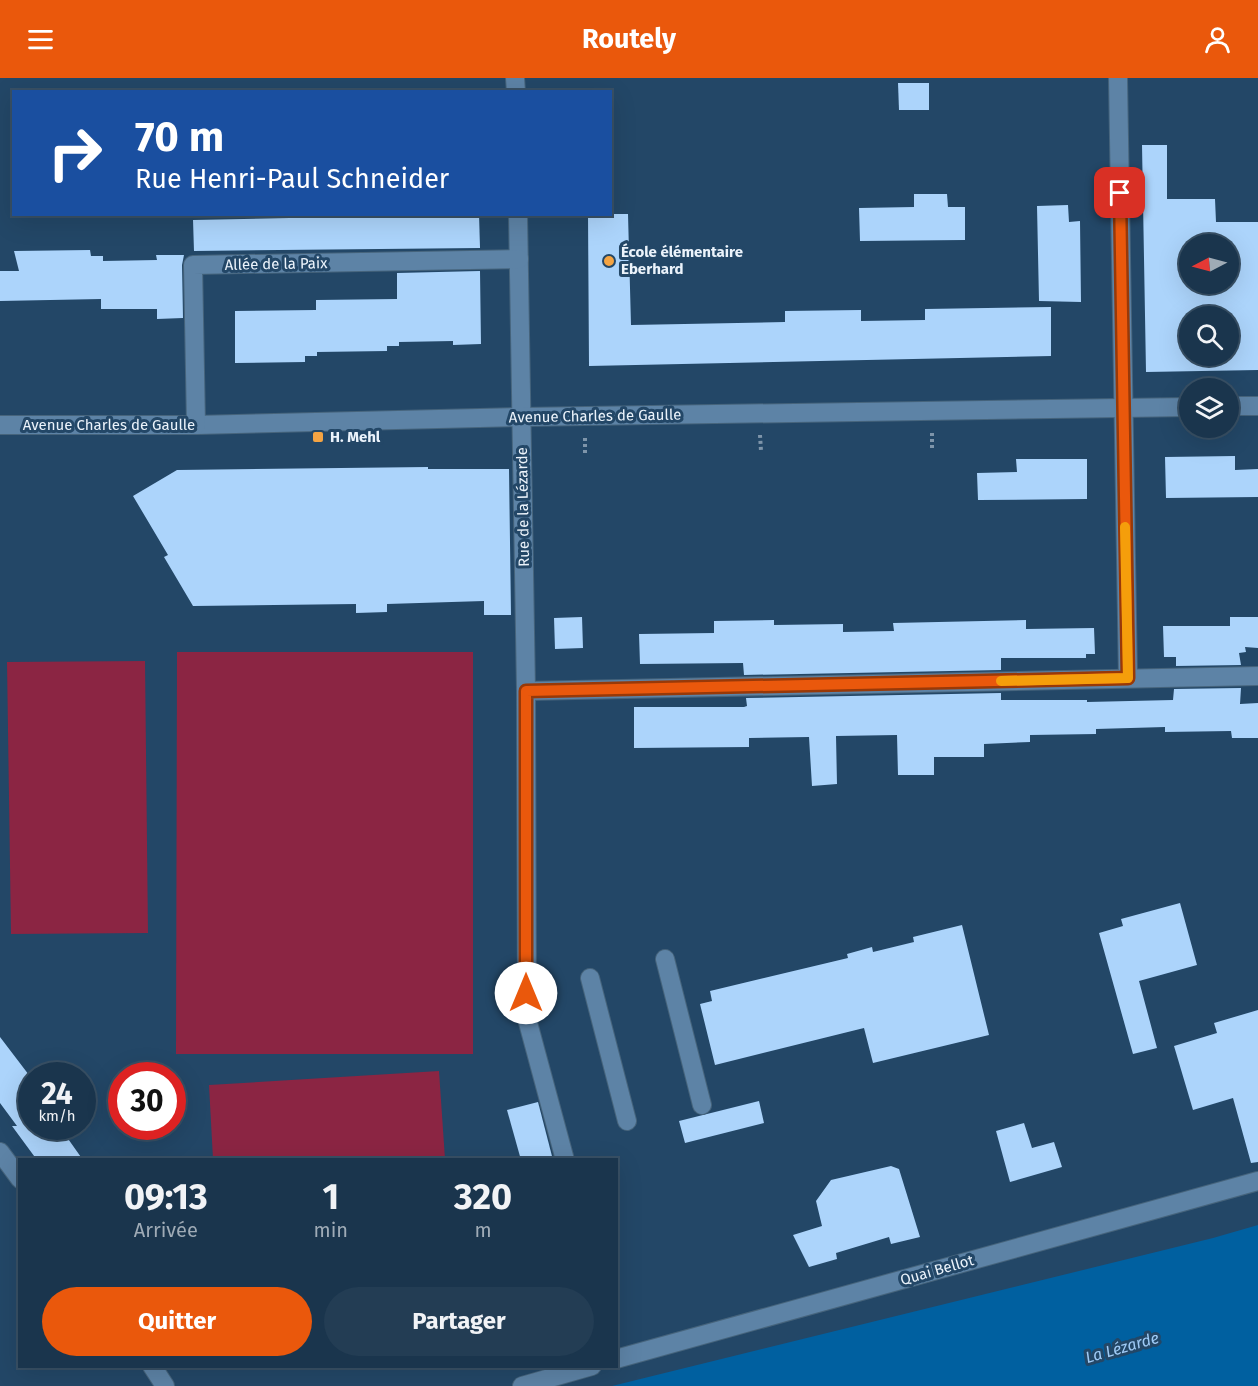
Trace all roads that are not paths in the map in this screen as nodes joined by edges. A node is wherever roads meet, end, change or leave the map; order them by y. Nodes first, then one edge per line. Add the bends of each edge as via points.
1 (1118, 78) edge
2 (518, 216) edge
3 (519, 259) junction
4 (1239, 406) edge
5 (1258, 406) edge
6 (1179, 407) edge
7 (1123, 408) junction
8 (521, 417) junction
9 (196, 424) junction
10 (0, 425) edge
11 (1258, 676) edge
12 (1128, 678) junction
13 (526, 691) junction
14 (665, 959) dead end
15 (590, 978) dead end
16 (702, 1105) dead end
17 (627, 1121) dead end
18 (0, 1152) edge
19 (564, 1158) edge
20 (18, 1176) edge
21 (1258, 1180) edge
22 (618, 1354) edge
23 (153, 1368) edge
24 (585, 1368) edge
25 (165, 1386) edge
26 (522, 1386) edge

1 - 7 street
2 - 3 street, Rue de la Lézarde
3 - 8 street, Rue de la Lézarde
3 - 9 street, Allée de la Paix via 193,265
4 - 5 street
6 - 7 street, Avenue Charles de Gaulle
7 - 8 street, Avenue Charles de Gaulle
7 - 12 street
8 - 9 street, Avenue Charles de Gaulle
8 - 13 street, Rue de la Lézarde
9 - 10 street, Avenue Charles de Gaulle
11 - 12 street
12 - 13 street
13 - 19 street, Rue de la Lézarde via 527,1019
14 - 16 street
15 - 17 street
18 - 20 street
21 - 22 street, Quai Bellot
23 - 25 street
24 - 26 street

